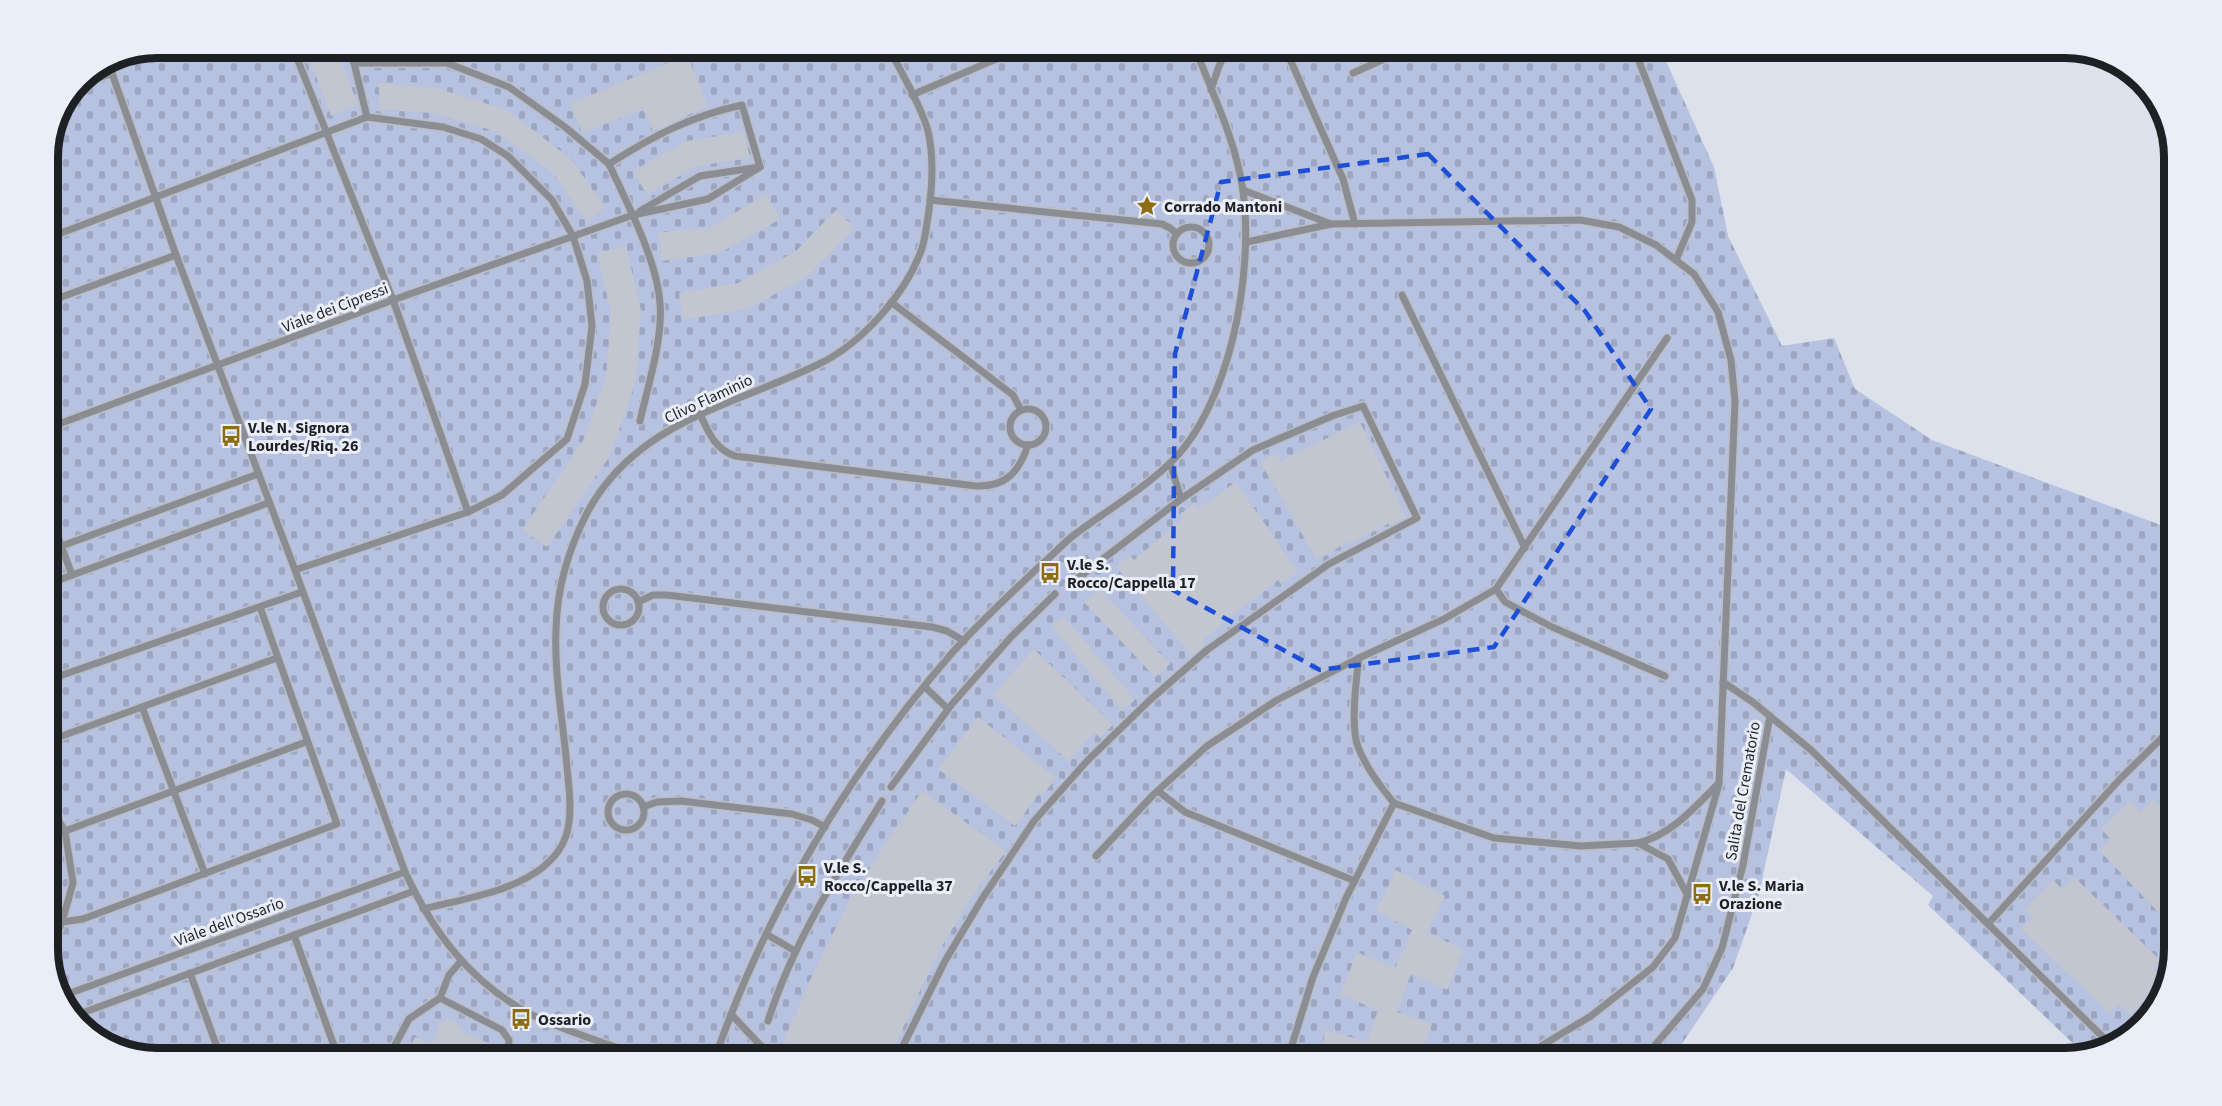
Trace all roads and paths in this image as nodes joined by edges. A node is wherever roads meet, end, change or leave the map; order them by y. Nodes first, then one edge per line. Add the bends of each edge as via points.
1 (297, 58) edge
2 (352, 58) edge
3 (893, 58) edge
4 (999, 58) edge
5 (1199, 58) edge
6 (1223, 58) edge
7 (1289, 58) edge
8 (1387, 58) edge
9 (1638, 58) edge
10 (354, 63) junction
11 (111, 71) edge
12 (1353, 73) dead end
13 (112, 74) junction
14 (98, 79) edge
15 (1211, 90) junction
16 (912, 95) junction
17 (367, 117) junction
18 (325, 132) junction
19 (609, 164) junction
20 (760, 167) junction
21 (1243, 190) junction
22 (156, 197) junction
23 (930, 200) junction
24 (633, 215) junction
25 (1331, 224) junction
26 (1355, 224) junction
27 (59, 234) edge
28 (1177, 234) junction
29 (573, 236) junction
30 (1247, 242) junction
31 (176, 255) junction
32 (1676, 260) junction
33 (1402, 295) dead end
34 (59, 298) edge
35 (393, 300) junction
36 (891, 302) junction
37 (1667, 338) dead end
38 (219, 366) junction
39 (1021, 410) junction
40 (700, 414) junction
41 (640, 421) dead end
42 (59, 424) edge
43 (1028, 445) junction
44 (1170, 463) junction
45 (258, 474) junction
46 (1181, 499) junction
47 (268, 503) junction
48 (468, 512) junction
49 (59, 540) edge
50 (61, 546) junction
51 (1525, 548) junction
52 (295, 570) junction
53 (72, 575) junction
54 (59, 580) edge
55 (1069, 585) dead end
56 (1496, 589) junction
57 (302, 592) junction
58 (1055, 594) dead end
59 (638, 602) junction
60 (260, 607) junction
61 (964, 641) junction
62 (277, 658) junction
63 (1359, 658) junction
64 (59, 676) edge
65 (1665, 676) dead end
66 (1723, 682) junction
67 (925, 687) junction
68 (142, 707) junction
69 (948, 709) junction
70 (1770, 716) junction
71 (2164, 736) edge
72 (59, 737) edge
73 (306, 742) junction
74 (1719, 783) junction
75 (891, 787) dead end
76 (174, 791) junction
77 (1158, 791) junction
78 (882, 801) dead end
79 (1394, 803) junction
80 (643, 807) junction
81 (59, 821) edge
82 (825, 827) junction
83 (65, 831) junction
84 (1638, 843) junction
85 (1096, 856) dead end
86 (405, 872) junction
87 (205, 874) junction
88 (1355, 881) junction
89 (414, 891) junction
90 (1688, 897) junction
91 (423, 909) junction
92 (62, 922) junction
93 (1988, 924) junction
94 (59, 929) edge
95 (766, 934) junction
96 (294, 935) junction
97 (795, 951) junction
98 (460, 961) junction
99 (190, 974) junction
100 (70, 993) edge
101 (440, 999) junction
102 (82, 1013) edge
103 (731, 1014) junction
104 (768, 1021) dead end
105 (2105, 1039) edge
106 (216, 1048) edge
107 (336, 1048) edge
108 (393, 1048) edge
109 (509, 1048) edge
110 (621, 1048) edge
111 (719, 1048) edge
112 (764, 1048) edge
113 (902, 1048) edge
114 (1291, 1048) edge
115 (1539, 1048) edge
116 (1653, 1048) edge

1 - 18 lane
2 - 10 lane
3 - 16 lane, Clivo Flaminio
4 - 16 lane
5 - 15 lane
6 - 15 lane
7 - 26 lane via 1343,179
8 - 12 lane
9 - 32 lane via 1692,200 1692,222
10 - 17 lane
10 - 19 lane via 447,63 509,87
11 - 13 lane
13 - 14 lane
13 - 22 lane
15 - 21 lane via 1229,133
16 - 23 lane, Clivo Flaminio via 928,131
17 - 18 lane
17 - 29 lane via 443,127 481,139 508,156 552,200
18 - 22 lane
18 - 35 lane
19 - 20 lane via 680,124 742,105
19 - 24 lane
20 - 24 lane via 708,199
20 - 24 lane via 700,176
21 - 25 lane
21 - 30 lane
22 - 27 lane
22 - 31 lane
23 - 28 lane via 1162,224
23 - 36 lane, Clivo Flaminio via 922,250
24 - 29 lane, Viale dei Cipressi
24 - 41 lane via 656,279 660,303 659,329
25 - 26 lane
25 - 30 lane
26 - 32 lane via 1580,220 1619,227
28 - 28 lane via 1173,245 1180,260 1197,262 1206,255 1207,237 1199,229 1187,228
29 - 35 lane, Viale dei Cipressi
29 - 48 lane via 587,281 592,326 585,384 567,439 502,495
30 - 44 lane via 1239,315 1223,371 1189,442
31 - 34 lane
31 - 38 lane
32 - 66 lane via 1694,274 1718,312 1731,360 1735,401
33 - 51 lane
35 - 38 lane, Viale dei Cipressi
35 - 48 lane
36 - 39 lane via 1012,395
36 - 40 lane, Clivo Flaminio via 850,345 821,363
37 - 51 lane
38 - 42 lane, Viale dei Cipressi
38 - 45 lane
39 - 43 lane via 1012,418 1010,430 1017,441
39 - 43 lane via 1037,412 1046,426 1042,437
40 - 43 lane via 715,443 735,456 976,486 992,487 1008,478 1019,467
40 - 91 lane, Clivo Flaminio via 670,428 610,477 587,513 564,569 556,630 569,794 568,825 562,844 542,868 519,881
44 - 46 lane
44 - 61 lane via 1076,533
45 - 47 lane
45 - 50 lane
46 - 55 lane
46 - 113 lane via 1253,450 1363,406 1417,518 1329,564 1207,650 1087,761 1034,821 982,899 945,961
47 - 52 lane
47 - 53 lane
48 - 52 lane
49 - 50 lane
50 - 53 lane
51 - 56 lane
52 - 57 lane
53 - 54 lane
56 - 63 lane
56 - 65 lane via 1505,602 1552,627
57 - 60 lane
57 - 86 lane
58 - 69 lane
59 - 59 lane via 626,590 615,590 603,602 604,613 612,622 624,624 638,614
59 - 61 lane via 660,595 713,600 932,627
60 - 62 lane
60 - 64 lane
61 - 67 lane
62 - 68 lane
62 - 73 lane
63 - 77 lane via 1277,700 1207,746
63 - 79 lane via 1354,696 1357,745 1373,776
66 - 70 lane
66 - 74 lane
67 - 69 lane
67 - 82 lane via 893,725
68 - 72 lane
68 - 76 lane
69 - 75 lane
70 - 93 lane via 1811,750
70 - 116 lane, Salita del Crematorio via 1743,865 1722,948 1703,989
71 - 93 lane
73 - 76 lane
73 - 87 lane via 337,824
74 - 84 lane via 1683,818 1653,839
74 - 90 lane
76 - 83 lane
76 - 87 lane
77 - 85 lane
77 - 88 lane via 1185,812
78 - 97 lane
79 - 84 lane via 1494,838 1581,846
79 - 88 lane
80 - 80 lane via 631,794 620,795 608,807 609,818 617,827 629,829 639,824
80 - 82 lane via 666,801 692,802 792,814
81 - 83 lane
82 - 95 lane
83 - 92 lane via 73,883
84 - 90 lane via 1668,860
86 - 89 lane
86 - 100 lane, Viale dell'Ossario
87 - 92 lane via 83,919
88 - 114 lane via 1313,977
89 - 91 lane
89 - 96 lane
90 - 115 lane via 1674,938 1653,967 1591,1016
91 - 98 lane
92 - 94 lane
93 - 105 lane
95 - 97 lane
95 - 103 lane
96 - 99 lane
96 - 107 lane
97 - 104 lane
98 - 101 lane via 449,975
98 - 110 lane via 498,993 532,1014
99 - 102 lane
99 - 106 lane
101 - 108 lane via 409,1019
101 - 109 lane via 502,1030 509,1040
103 - 111 lane
103 - 112 lane

